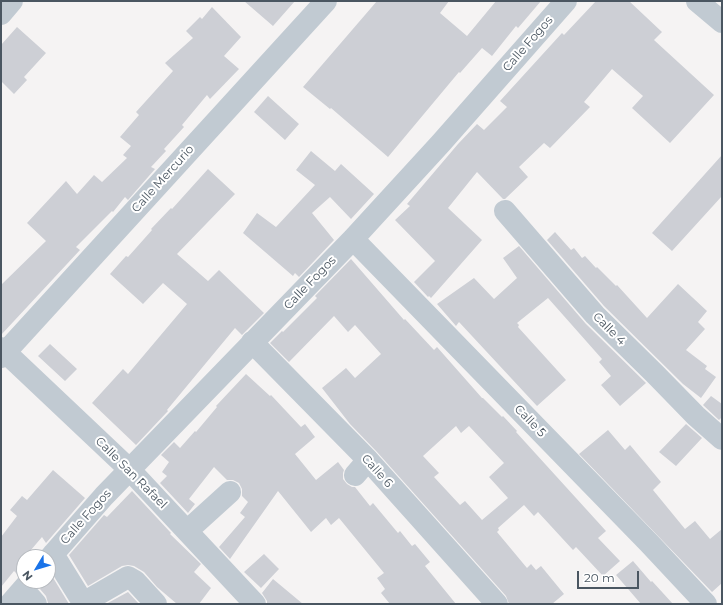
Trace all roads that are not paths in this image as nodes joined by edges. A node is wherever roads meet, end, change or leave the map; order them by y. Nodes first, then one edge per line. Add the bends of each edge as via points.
1 (12, 1) edge
2 (326, 1) edge
3 (566, 1) edge
4 (697, 1) edge
5 (1, 14) edge
6 (722, 22) edge
7 (505, 211) dead end
8 (353, 239) junction
9 (252, 342) junction
10 (2, 352) edge
11 (722, 439) edge
12 (129, 469) junction
13 (230, 492) dead end
14 (187, 531) junction
15 (56, 550) edge
16 (56, 565) edge
17 (84, 603) edge
18 (156, 604) edge
19 (255, 604) edge
20 (497, 604) edge
21 (706, 604) edge

1 - 5 street
2 - 10 street, Calle Mercurio
3 - 8 street, Calle Fogos
4 - 6 street
7 - 11 street, Calle 4 via 595,315
8 - 9 street, Calle Fogos
8 - 21 street, Calle 5 via 644,537
9 - 12 street, Calle Fogos
9 - 20 street, Calle 6 via 362,468
10 - 12 street, Calle San Rafael
12 - 14 street, Calle San Rafael
12 - 15 street, Calle Fogos
13 - 14 street
14 - 19 street, Calle San Rafael
16 - 17 street
17 - 18 street via 128,576

